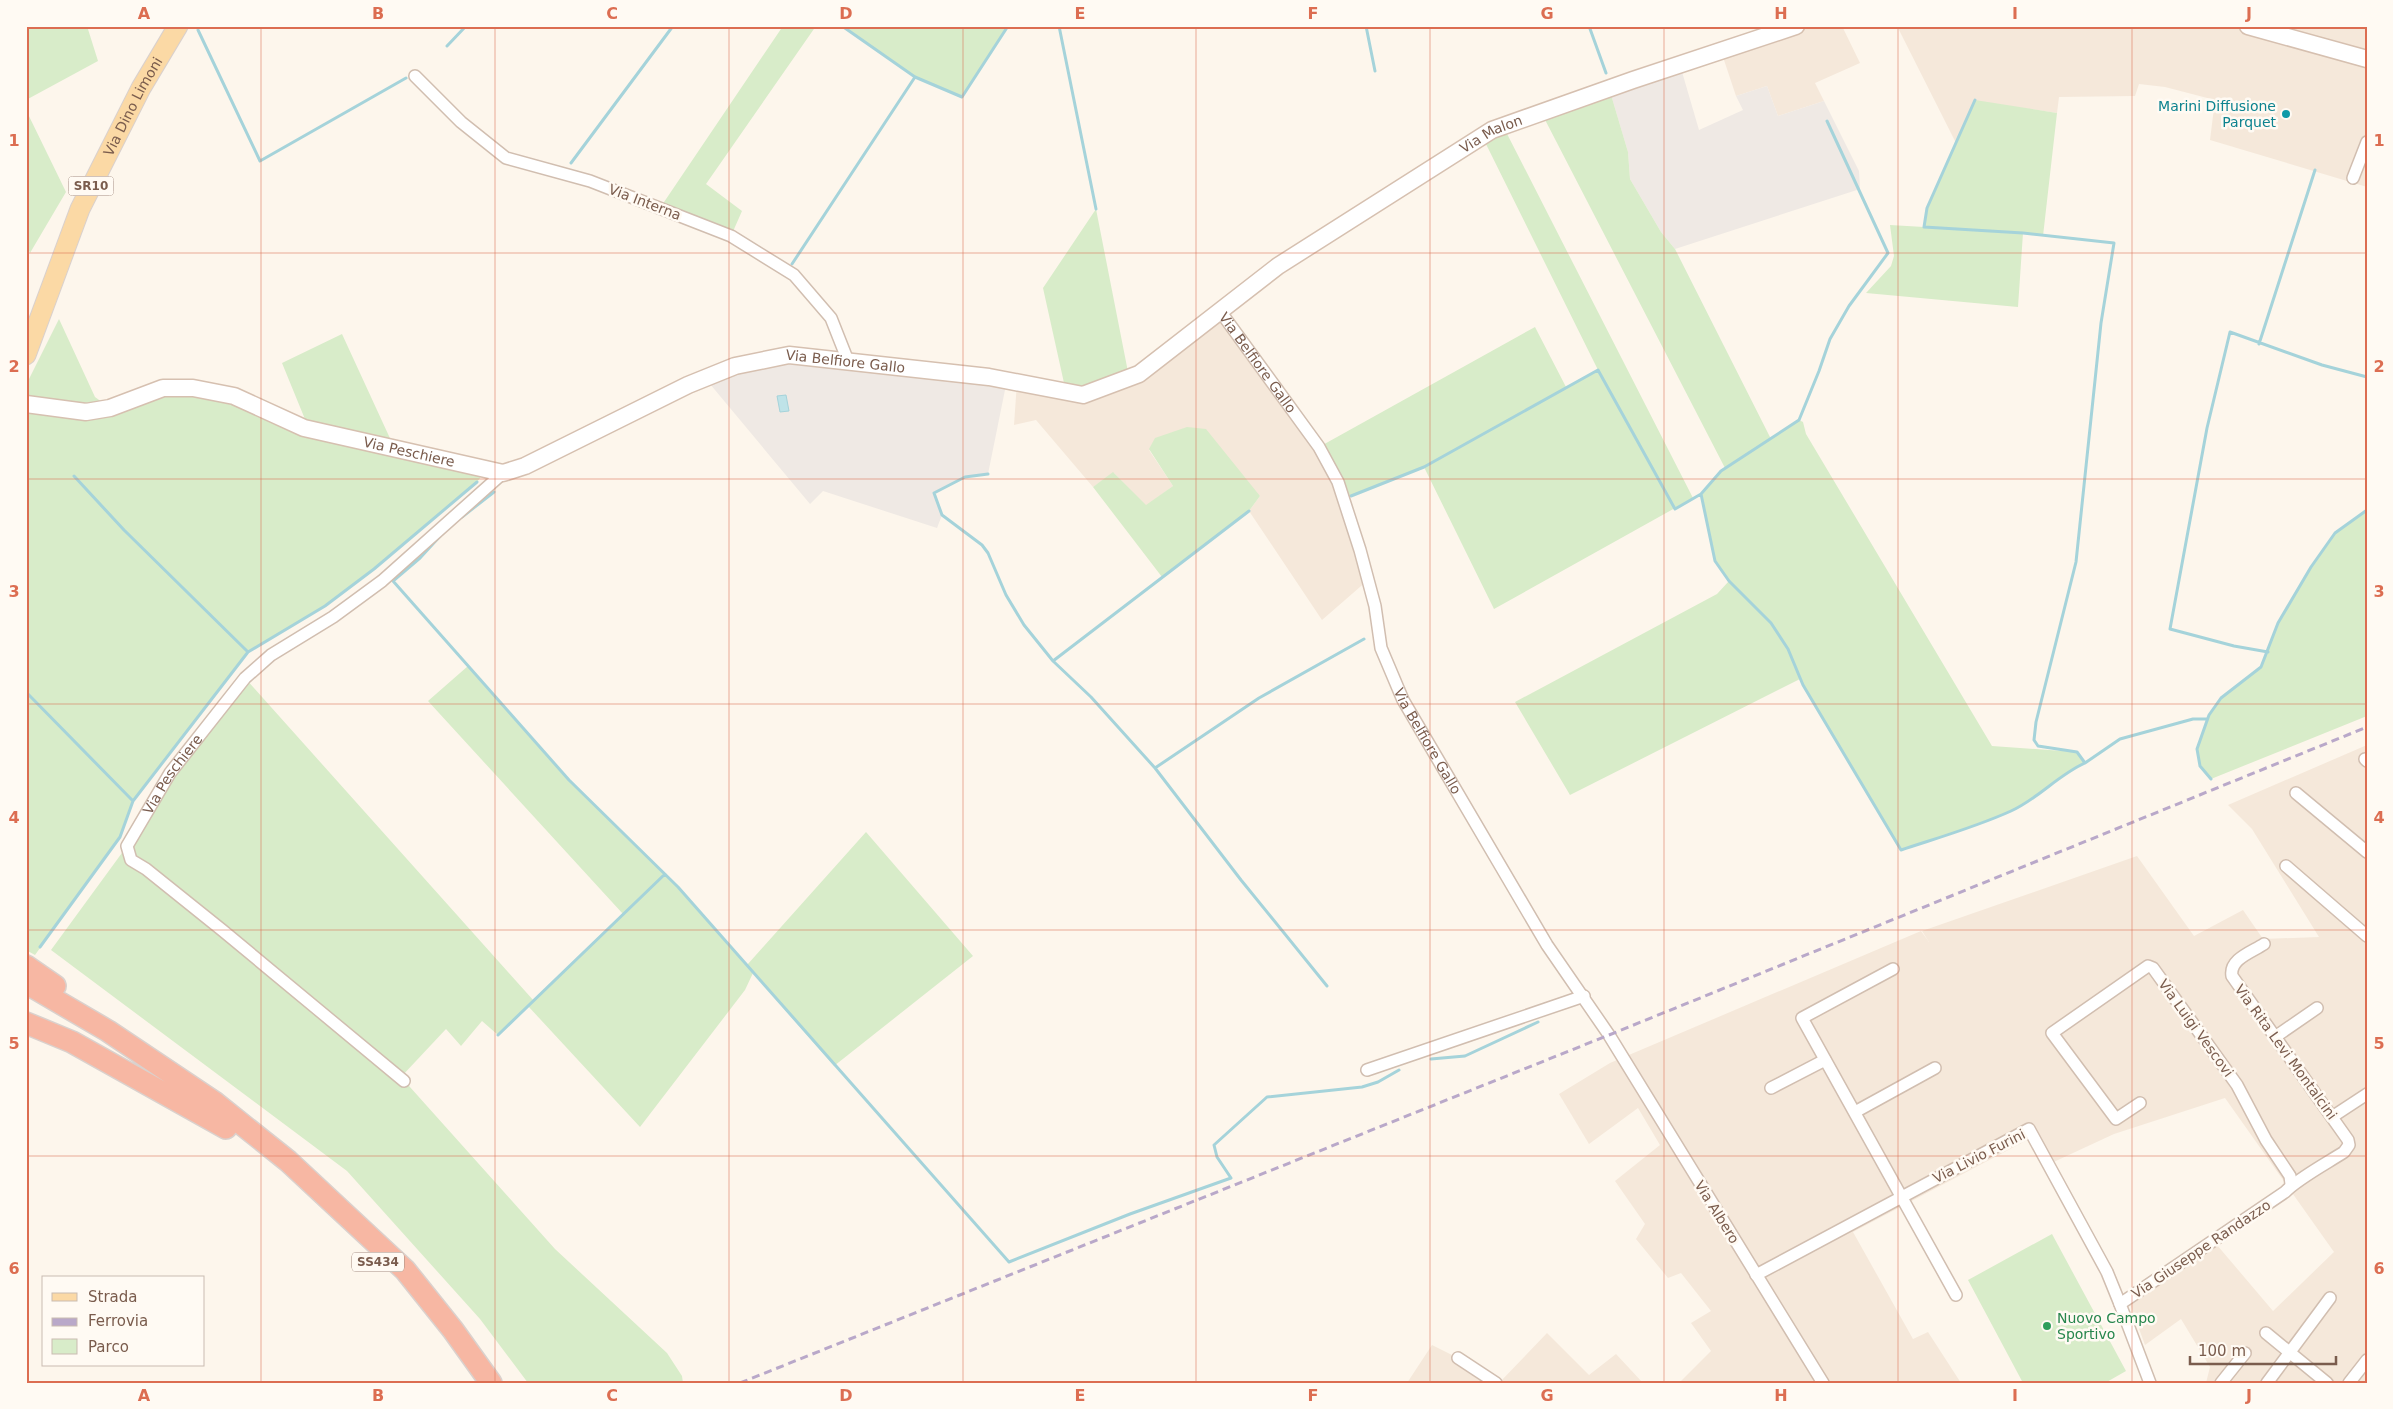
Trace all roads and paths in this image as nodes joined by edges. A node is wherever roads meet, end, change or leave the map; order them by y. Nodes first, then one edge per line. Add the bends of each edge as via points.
1 (178, 26) edge
2 (1796, 26) edge
3 (2248, 26) edge
4 (2367, 59) edge
5 (415, 76) dead end
6 (2367, 142) edge
7 (2353, 178) dead end
8 (1220, 311) junction
9 (26, 355) edge
10 (848, 361) junction
11 (26, 404) edge
12 (525, 466) joint
13 (503, 473) junction
14 (2296, 793) dead end
15 (2367, 852) edge
16 (2286, 866) dead end
17 (2367, 936) edge
18 (2264, 944) dead end
19 (26, 966) edge
20 (1893, 969) dead end
21 (26, 983) edge
22 (1584, 996) junction
23 (26, 998) edge
24 (2318, 1008) dead end
25 (26, 1023) edge
26 (2275, 1037) junction
27 (1612, 1040) joint
28 (1825, 1060) junction
29 (1935, 1068) dead end
30 (1367, 1070) dead end
31 (404, 1080) dead end
32 (1771, 1088) dead end
33 (2367, 1094) edge
34 (2140, 1102) dead end
35 (1855, 1112) junction
36 (2332, 1117) junction
37 (226, 1128) junction
38 (2350, 1145) joint
39 (288, 1160) junction
40 (2291, 1184) junction
41 (1902, 1196) junction
42 (1756, 1275) junction
43 (1956, 1295) dead end
44 (2330, 1298) dead end
45 (2120, 1304) junction
46 (2266, 1333) dead end
47 (2289, 1352) junction
48 (2245, 1353) dead end
49 (1458, 1358) dead end
50 (2367, 1360) edge
51 (478, 1383) edge
52 (491, 1383) edge
53 (1496, 1383) edge
54 (1823, 1383) edge
55 (2150, 1383) edge
56 (2221, 1383) edge
57 (2267, 1383) edge
58 (2327, 1383) edge
59 (2349, 1383) edge

1 - 9 main road, Via Dino Limoni / SR10 via 141,88 80,209
2 - 8 street, Via Malon via 1492,130 1282,264
3 - 4 street
5 - 10 street, Via Interna via 461,122 506,158 590,181 731,236 794,275 831,318
6 - 7 street
8 - 10 street, Via Belfiore Gallo via 1139,374 1082,395 989,377
8 - 22 street, Via Belfiore Gallo via 1319,447 1344,498 1375,606 1381,648 1403,700 1547,945
10 - 12 street, Via Belfiore Gallo via 788,355 735,366 688,385
11 - 13 street, Via Peschiere via 86,412 110,408 163,388 192,388 234,396 304,428
12 - 13 street, Via Peschiere
13 - 31 street, Via Peschiere via 382,581 333,617 270,655 245,678 170,773 127,846 131,860 146,868
14 - 15 street
16 - 17 street
18 - 26 street, Via Rita Levi Montalcini via 2236,961 2231,972
19 - 39 highway via 224,1100 279,1145
20 - 28 street via 1802,1018
21 - 39 highway, SS434 via 108,1031 214,1102
22 - 27 street, Via Belfiore Gallo
22 - 30 street
23 - 37 highway, SS434 via 120,1053
24 - 26 street
25 - 37 highway via 72,1042
26 - 36 street, Via Rita Levi Montalcini
27 - 42 street, Via Albero
28 - 32 street
28 - 35 street
29 - 35 street
33 - 36 street
34 - 40 street, Via Luigi Vescovi via 2116,1119 2052,1033 2148,966 2153,968 2237,1085 2266,1140 2290,1176
35 - 41 street
36 - 38 street, Via Rita Levi Montalcini
37 - 51 highway, SS434 via 319,1204 395,1279 447,1340
38 - 40 street, Via Giuseppe Randazzo via 2301,1181
39 - 52 highway, SS434 via 405,1270
40 - 45 street, Via Giuseppe Randazzo via 2285,1192
41 - 42 street, Via Livio Furini
41 - 43 street
41 - 45 street, Via Livio Furini via 2029,1129 2107,1272
42 - 54 street, Via Albero
44 - 47 street
45 - 55 street, Via Giuseppe Randazzo
46 - 47 street
47 - 57 street
47 - 58 street
48 - 56 street
49 - 53 street
50 - 59 street

